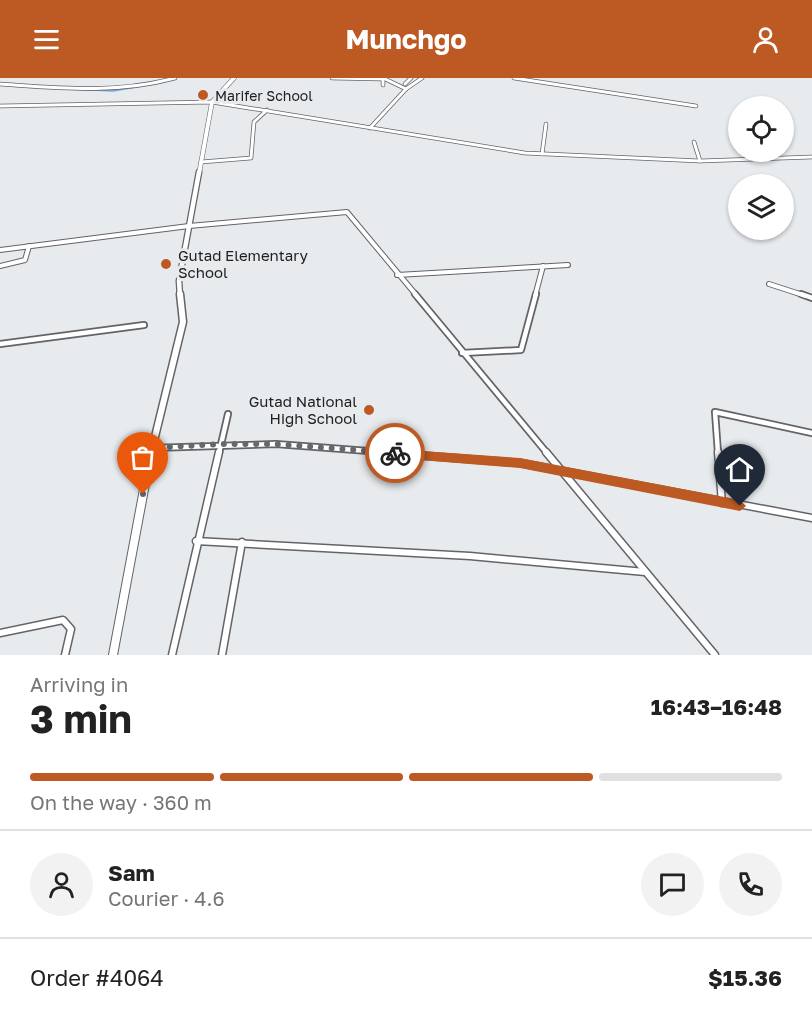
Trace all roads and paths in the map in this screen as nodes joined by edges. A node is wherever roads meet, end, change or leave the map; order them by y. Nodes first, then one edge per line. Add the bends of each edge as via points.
1 (175, 78) edge
2 (234, 78) edge
3 (332, 78) edge
4 (411, 78) edge
5 (422, 78) edge
6 (514, 78) edge
7 (383, 79) edge
8 (0, 84) edge
9 (405, 84) dead end
10 (383, 85) dead end
11 (406, 89) junction
12 (212, 102) junction
13 (0, 106) edge
14 (696, 106) dead end
15 (267, 110) junction
16 (546, 124) dead end
17 (370, 128) junction
18 (694, 142) dead end
19 (542, 154) junction
20 (812, 157) edge
21 (700, 161) junction
22 (201, 162) junction
23 (189, 226) junction
24 (29, 246) junction
25 (0, 250) edge
26 (568, 265) dead end
27 (0, 266) edge
28 (543, 266) junction
29 (397, 275) junction
30 (769, 284) dead end
31 (812, 298) edge
32 (144, 325) dead end
33 (0, 344) edge
34 (462, 353) junction
35 (228, 414) dead end
36 (812, 433) edge
37 (221, 444) junction
38 (152, 448) junction
39 (560, 470) junction
40 (722, 503) junction
41 (812, 518) edge
42 (196, 542) junction
43 (242, 542) junction
44 (645, 572) junction
45 (0, 633) edge
46 (65, 655) edge
47 (114, 655) edge
48 (172, 655) edge
49 (222, 655) edge
50 (715, 655) edge

1 - 8 street via 138,88 102,91
2 - 12 main road
3 - 7 street
4 - 9 street
5 - 11 street
6 - 14 street
7 - 10 street
7 - 11 street
11 - 17 street
12 - 13 street
12 - 15 street
12 - 22 main road
15 - 17 street
15 - 22 street via 254,122 251,158
16 - 19 street
17 - 19 street via 481,148
18 - 21 street
19 - 21 street
20 - 21 street
22 - 23 main road
23 - 24 street
23 - 29 street via 346,212
23 - 38 main road via 179,282 183,322
24 - 25 street
24 - 27 street via 25,260
26 - 28 street
28 - 29 street
28 - 34 street via 521,350
29 - 34 street
30 - 31 street
32 - 33 street
34 - 39 street
35 - 37 street
36 - 40 street via 715,412
37 - 38 street
37 - 39 street via 300,446 520,463
37 - 42 street
38 - 47 main road
39 - 40 street
39 - 44 street
40 - 41 street
42 - 43 street
42 - 48 street
43 - 44 street
43 - 49 street
44 - 50 street
45 - 46 street via 63,620 71,629

